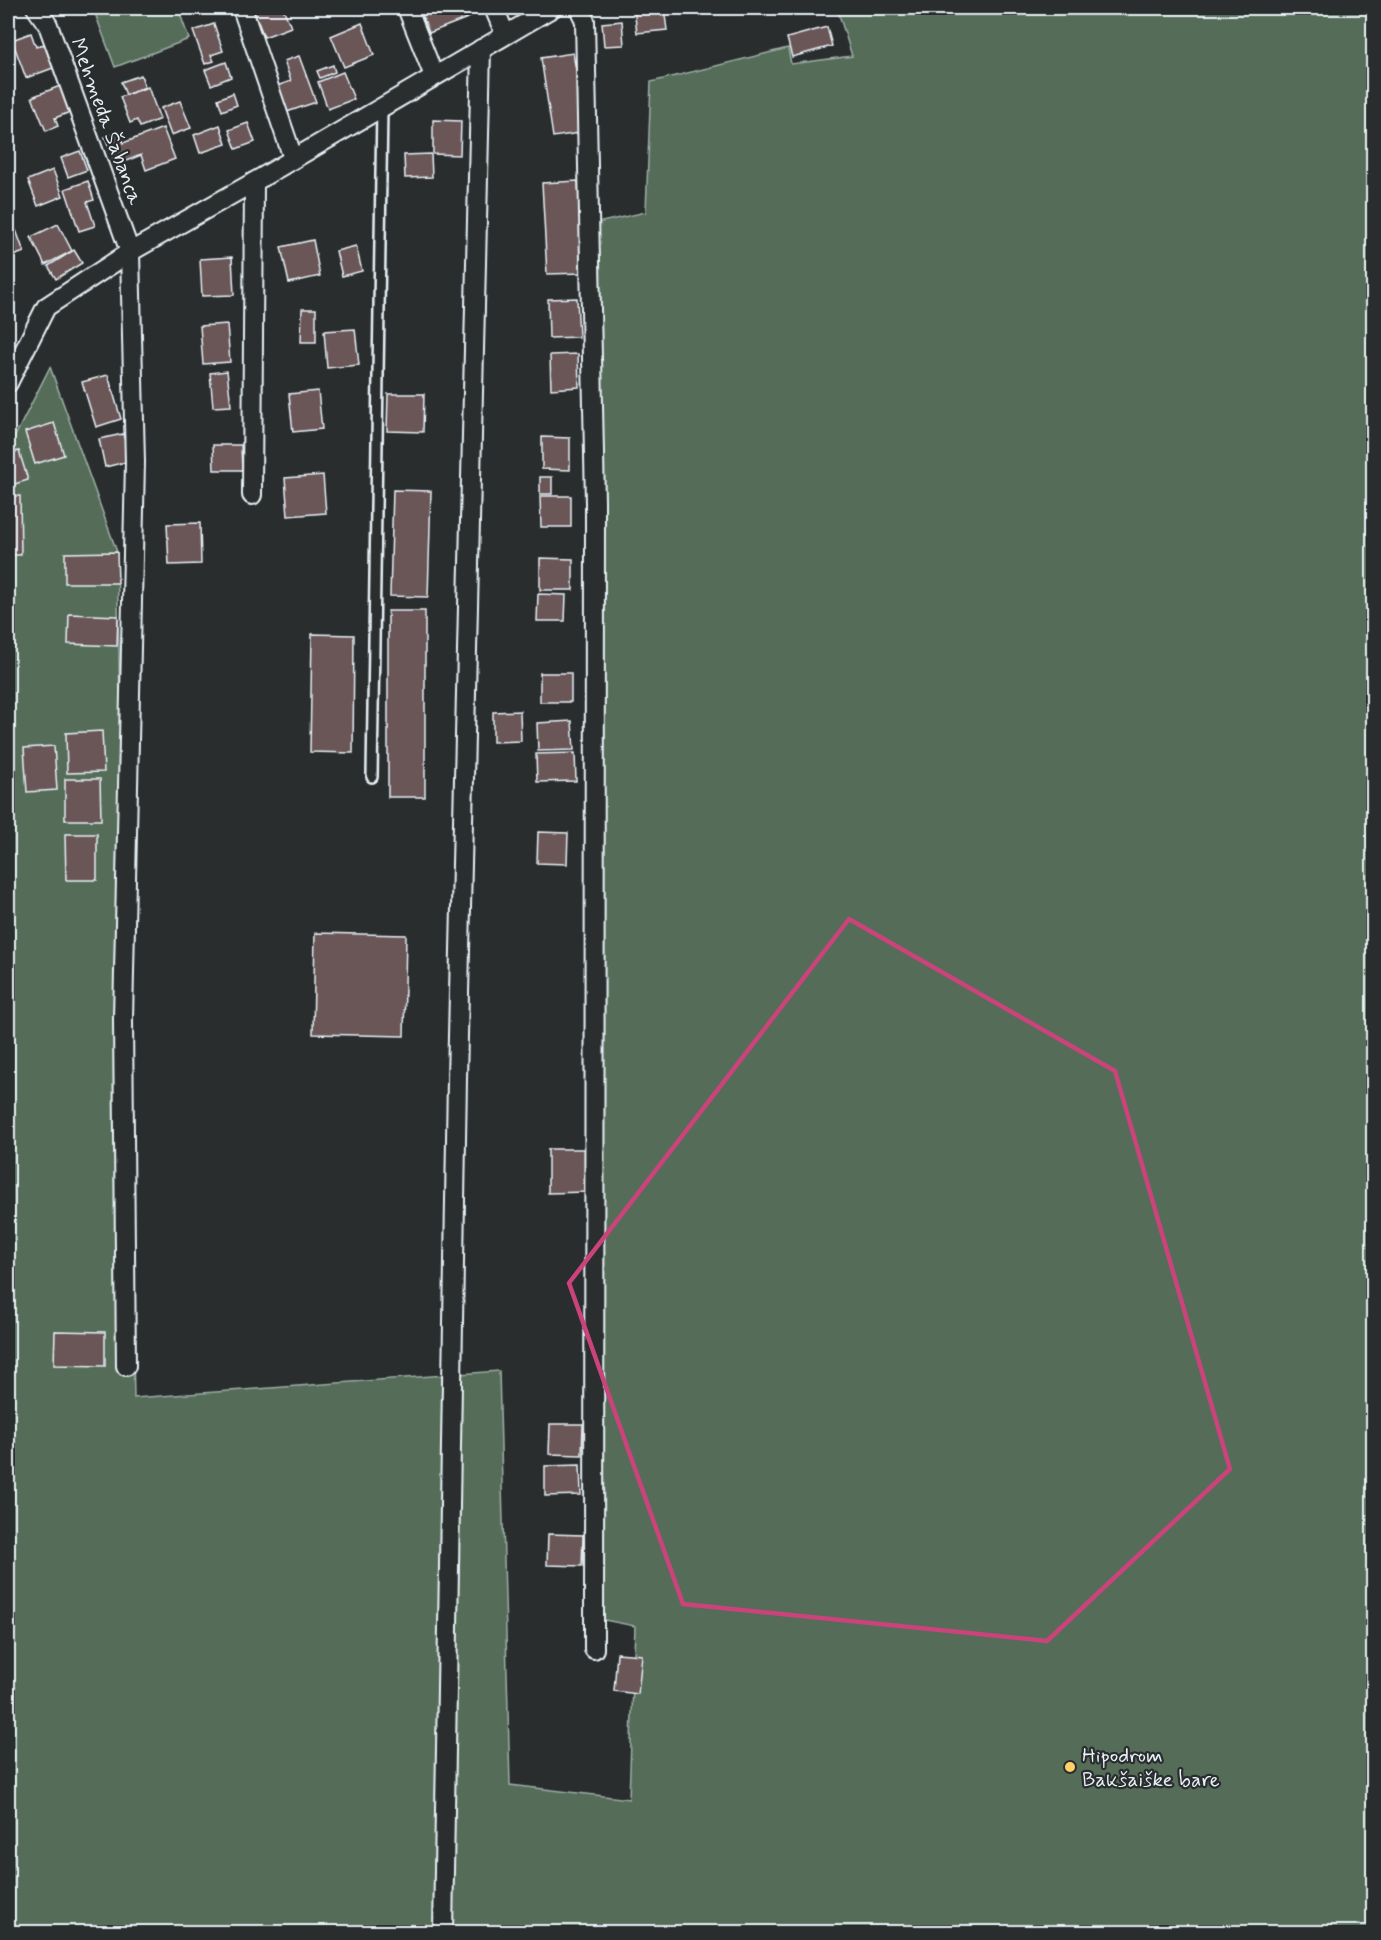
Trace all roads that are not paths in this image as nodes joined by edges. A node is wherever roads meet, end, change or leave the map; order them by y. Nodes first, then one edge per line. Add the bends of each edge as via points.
1 (36, 8) edge
2 (242, 8) edge
3 (407, 8) edge
4 (494, 8) edge
5 (552, 8) edge
6 (579, 8) edge
7 (505, 34) junction
8 (481, 49) junction
9 (435, 76) junction
10 (382, 106) junction
11 (293, 158) junction
12 (254, 182) junction
13 (130, 252) junction
14 (8, 383) edge
15 (252, 495) dead end
16 (372, 777) dead end
17 (126, 1366) dead end
18 (594, 1649) dead end
19 (443, 1932) edge

1 - 13 street, Mehmeda Šabanca via 48,24
2 - 11 street
3 - 9 street
4 - 7 street
5 - 7 street
6 - 18 street via 585,21 595,502
7 - 8 street
8 - 9 street
8 - 19 street via 457,1079
9 - 10 street
10 - 11 street
10 - 16 lane
11 - 12 street
12 - 13 street
12 - 15 street
13 - 14 street via 46,306
13 - 17 street, Mehmeda Šabanca via 135,462 123,1019

